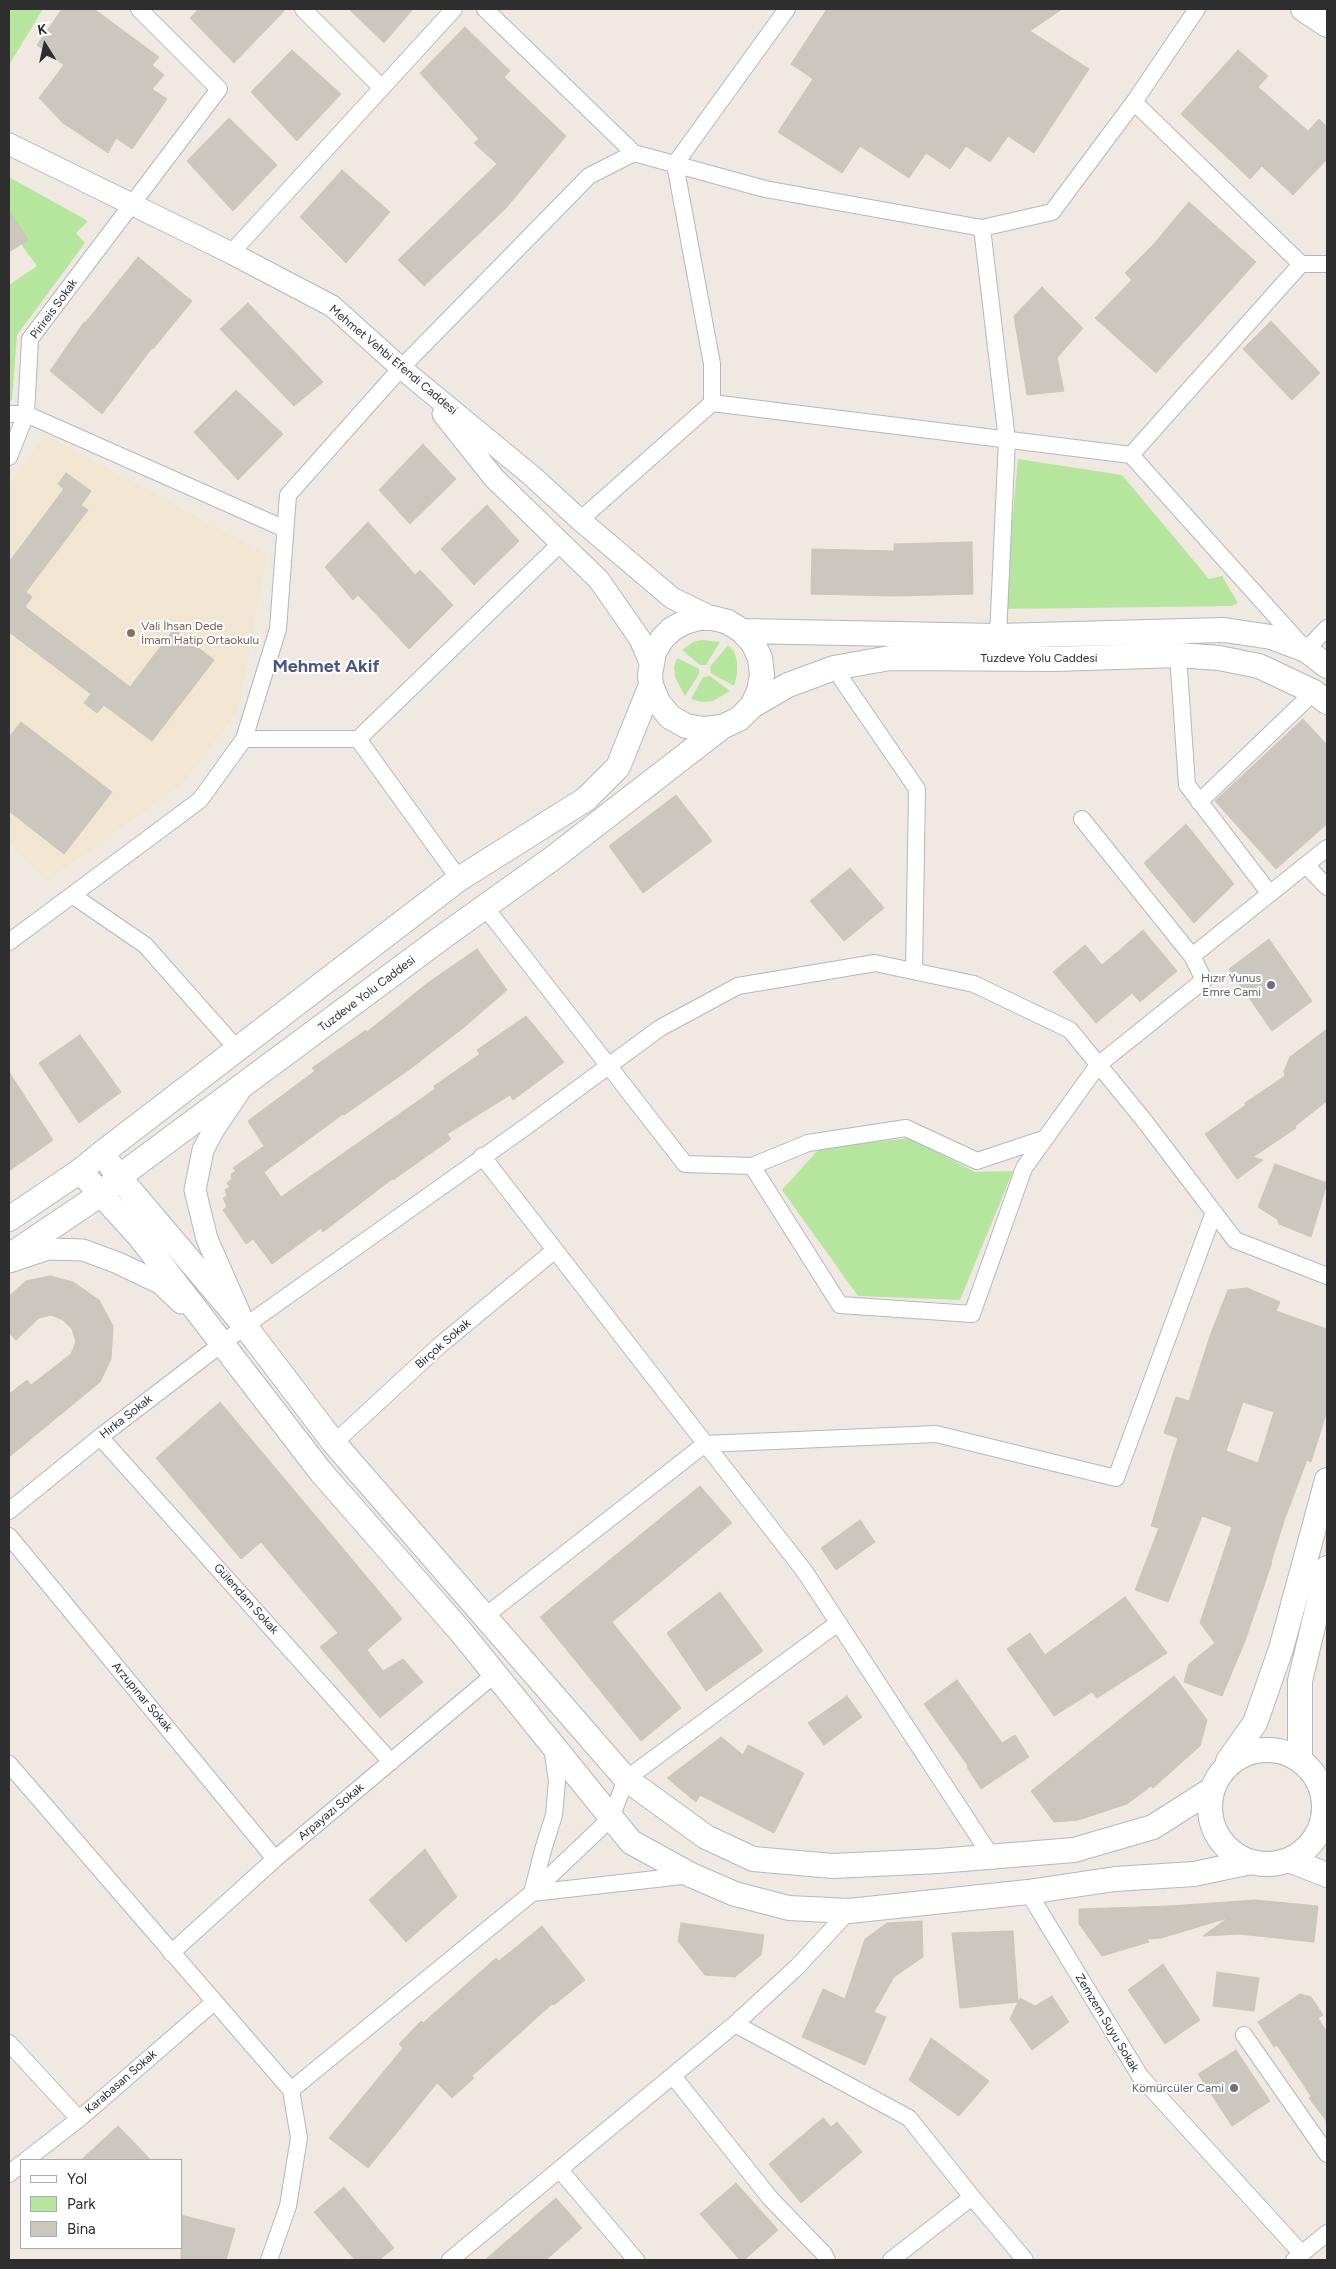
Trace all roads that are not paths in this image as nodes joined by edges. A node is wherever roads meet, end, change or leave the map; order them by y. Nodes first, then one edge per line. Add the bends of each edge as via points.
1 (139, 9) edge
2 (303, 9) edge
3 (454, 9) edge
4 (485, 9) edge
5 (787, 9) edge
6 (1197, 9) edge
7 (1303, 9) edge
8 (1327, 24) edge
9 (382, 88) junction
10 (1134, 102) junction
11 (9, 144) edge
12 (634, 153) junction
13 (675, 164) junction
14 (133, 205) junction
15 (982, 228) junction
16 (231, 253) junction
17 (1301, 264) junction
18 (1327, 264) edge
19 (408, 373) junction
20 (712, 403) junction
21 (9, 414) edge
22 (26, 414) junction
23 (1007, 440) junction
24 (1131, 455) junction
25 (9, 457) edge
26 (580, 520) junction
27 (286, 529) junction
28 (561, 543) junction
29 (713, 618) junction
30 (1327, 628) edge
31 (742, 631) junction
32 (998, 636) junction
33 (1306, 650) junction
34 (1178, 655) junction
35 (1327, 666) edge
36 (834, 668) junction
37 (651, 675) junction
38 (1320, 697) edge
39 (752, 706) junction
40 (722, 727) junction
41 (244, 739) junction
42 (358, 739) junction
43 (1199, 802) junction
44 (1082, 819) dead end
45 (1327, 848) edge
46 (1306, 865) junction
47 (460, 878) junction
48 (1327, 887) edge
49 (1270, 894) junction
50 (72, 895) junction
51 (485, 907) junction
52 (9, 942) edge
53 (1192, 956) junction
54 (914, 971) junction
55 (238, 1050) junction
56 (1098, 1065) junction
57 (607, 1066) junction
58 (241, 1088) junction
59 (1046, 1138) junction
60 (102, 1153) junction
61 (482, 1156) junction
62 (752, 1166) junction
63 (80, 1172) junction
64 (120, 1177) junction
65 (101, 1194) junction
66 (1214, 1212) junction
67 (9, 1219) edge
68 (555, 1250) junction
69 (9, 1256) edge
70 (9, 1262) edge
71 (1327, 1276) edge
72 (245, 1326) junction
73 (223, 1343) junction
74 (100, 1437) junction
75 (334, 1443) junction
76 (705, 1444) junction
77 (1327, 1480) edge
78 (9, 1511) edge
79 (9, 1536) edge
80 (1327, 1568) edge
81 (484, 1617) junction
82 (838, 1622) junction
83 (495, 1674) junction
84 (552, 1746) junction
85 (1300, 1760) junction
86 (391, 1762) junction
87 (9, 1764) edge
88 (626, 1779) junction
89 (1216, 1782) junction
90 (1326, 1810) edge
91 (611, 1818) junction
92 (991, 1856) junction
93 (275, 1859) junction
94 (1289, 1860) junction
95 (1251, 1862) junction
96 (691, 1875) junction
97 (1327, 1875) edge
98 (1028, 1892) junction
99 (532, 1893) junction
100 (850, 1911) junction
101 (171, 1953) junction
102 (214, 2002) junction
103 (735, 2024) junction
104 (1244, 2035) dead end
105 (9, 2043) edge
106 (673, 2076) junction
107 (292, 2090) junction
108 (79, 2119) junction
109 (1327, 2154) edge
110 (27, 2159) edge
111 (20, 2165) edge
112 (560, 2170) junction
113 (9, 2174) edge
114 (972, 2197) junction
115 (1327, 2232) edge
116 (1298, 2257) edge
117 (269, 2260) edge
118 (450, 2260) edge
119 (636, 2260) edge
120 (827, 2260) edge
121 (891, 2260) edge
122 (1026, 2260) edge

1 - 14 street, Pirireis Sokak via 219,89
2 - 9 street
3 - 9 street
4 - 12 street
5 - 13 street
6 - 10 street
7 - 8 main road
9 - 16 street
10 - 15 street via 1052,212
10 - 17 street
11 - 14 street, Mehmet Vehbi Efendi Caddesi
12 - 13 street
12 - 19 street via 589,176
13 - 15 street via 765,189
13 - 20 street via 712,364
14 - 16 street, Mehmet Vehbi Efendi Caddesi
14 - 22 street, Pirireis Sokak via 30,339
15 - 23 street
16 - 19 street, Mehmet Vehbi Efendi Caddesi via 332,306
17 - 18 street
17 - 24 street
19 - 26 street, Mehmet Vehbi Efendi Caddesi
19 - 27 street via 288,495
19 - 28 street via 494,478
20 - 23 street
20 - 26 street
21 - 22 street
22 - 25 street, Pirireis Sokak
22 - 27 street
23 - 24 street
23 - 32 street
24 - 33 street
26 - 29 street, Mehmet Vehbi Efendi Caddesi via 672,598
27 - 41 street via 278,629
28 - 37 street via 599,580 640,639
28 - 42 street
29 - 31 main road
29 - 37 main road via 699,618 672,629 654,652
30 - 33 street
31 - 32 main road, Tuzdeve Yolu Caddesi
31 - 39 main road via 753,643 761,666 759,691
32 - 33 main road, Tuzdeve Yolu Caddesi via 1224,630 1271,637
33 - 35 main road, Tuzdeve Yolu Caddesi
34 - 36 main road, Tuzdeve Yolu Caddesi via 1056,659 890,658
34 - 38 main road, Tuzdeve Yolu Caddesi via 1219,658 1259,666
34 - 43 street via 1187,785
36 - 39 main road, Tuzdeve Yolu Caddesi via 788,685
36 - 54 street via 917,789
37 - 40 main road via 658,702 670,716 695,728
37 - 47 main road via 618,767 586,799
38 - 43 street
39 - 40 main road via 739,719
40 - 51 main road, Tuzdeve Yolu Caddesi
41 - 42 street
41 - 50 street via 200,800
42 - 47 street
43 - 49 street
44 - 53 street
45 - 46 street
46 - 48 street
46 - 49 street
47 - 55 main road
49 - 53 street
50 - 52 street
50 - 55 street via 144,945
51 - 57 street
51 - 58 main road, Tuzdeve Yolu Caddesi
53 - 56 street via 1204,980
54 - 56 street, Hırka Sokak via 974,984 1070,1030
54 - 57 street, Hırka Sokak via 875,963 738,986 660,1028
55 - 60 main road
56 - 59 street
56 - 66 street, Hırka Sokak
57 - 61 street, Hırka Sokak
57 - 62 street via 685,1164
58 - 64 main road, Tuzdeve Yolu Caddesi
58 - 72 street via 203,1150 195,1190 207,1238
59 - 62 street via 977,1161 906,1128 808,1143
59 - 62 street via 1024,1168 972,1314 840,1305
60 - 63 main road
60 - 64 main road
61 - 68 street
61 - 72 street, Hırka Sokak
63 - 65 main road
63 - 67 main road
64 - 65 main road, Tuzdeve Yolu Caddesi
64 - 72 main road
65 - 69 main road, Tuzdeve Yolu Caddesi
65 - 73 main road via 140,1237
66 - 71 street, Hırka Sokak via 1236,1240
66 - 76 street via 1116,1478 936,1434
68 - 75 street, Birçok Sokak via 439,1346
68 - 76 street
70 - 73 street via 48,1249 83,1250 118,1263 160,1283
72 - 73 street, Hırka Sokak
72 - 75 main road
73 - 74 street, Hırka Sokak
73 - 83 main road via 321,1472
74 - 78 street, Hırka Sokak
74 - 86 street, Gülendam Sokak
75 - 81 main road
76 - 81 street
76 - 82 street via 805,1572
77 - 89 main road via 1281,1649 1255,1723
79 - 93 street, Arzupınar Sokak
80 - 85 main road via 1300,1681
81 - 88 main road
82 - 88 street
82 - 92 street
83 - 84 main road
83 - 86 street, Arpayazı Sokak
84 - 91 main road
84 - 99 street via 557,1781 554,1815
85 - 89 main road via 1284,1752 1266,1749 1248,1752 1232,1760
85 - 90 main road via 1314,1773
86 - 93 street, Arpayazı Sokak
87 - 101 street
88 - 91 street
88 - 92 main road via 706,1837 753,1859 833,1866
89 - 92 main road via 1154,1827 1074,1850
89 - 95 main road via 1209,1808 1212,1826 1221,1842 1234,1854
90 - 94 main road via 1314,1840
91 - 96 main road via 631,1842
91 - 99 street
93 - 101 street, Arpayazı Sokak
94 - 95 main road via 1276,1864
94 - 97 main road
95 - 98 main road via 1194,1874 1115,1879
96 - 99 street
96 - 100 main road via 736,1894 789,1908
98 - 100 main road
98 - 116 street, Zemzem Suyu Sokak via 1140,2076
99 - 107 street
100 - 103 street via 797,1967
101 - 102 street
102 - 107 street
102 - 108 street, Karabasan Sokak
103 - 106 street
103 - 114 street via 909,2118
104 - 109 street
105 - 108 street
106 - 112 street
106 - 120 street via 770,2198
107 - 117 street via 299,2138 288,2206
108 - 110 street, Karabasan Sokak
111 - 113 street
112 - 118 street
112 - 119 street
114 - 121 street
114 - 122 street
115 - 116 street

